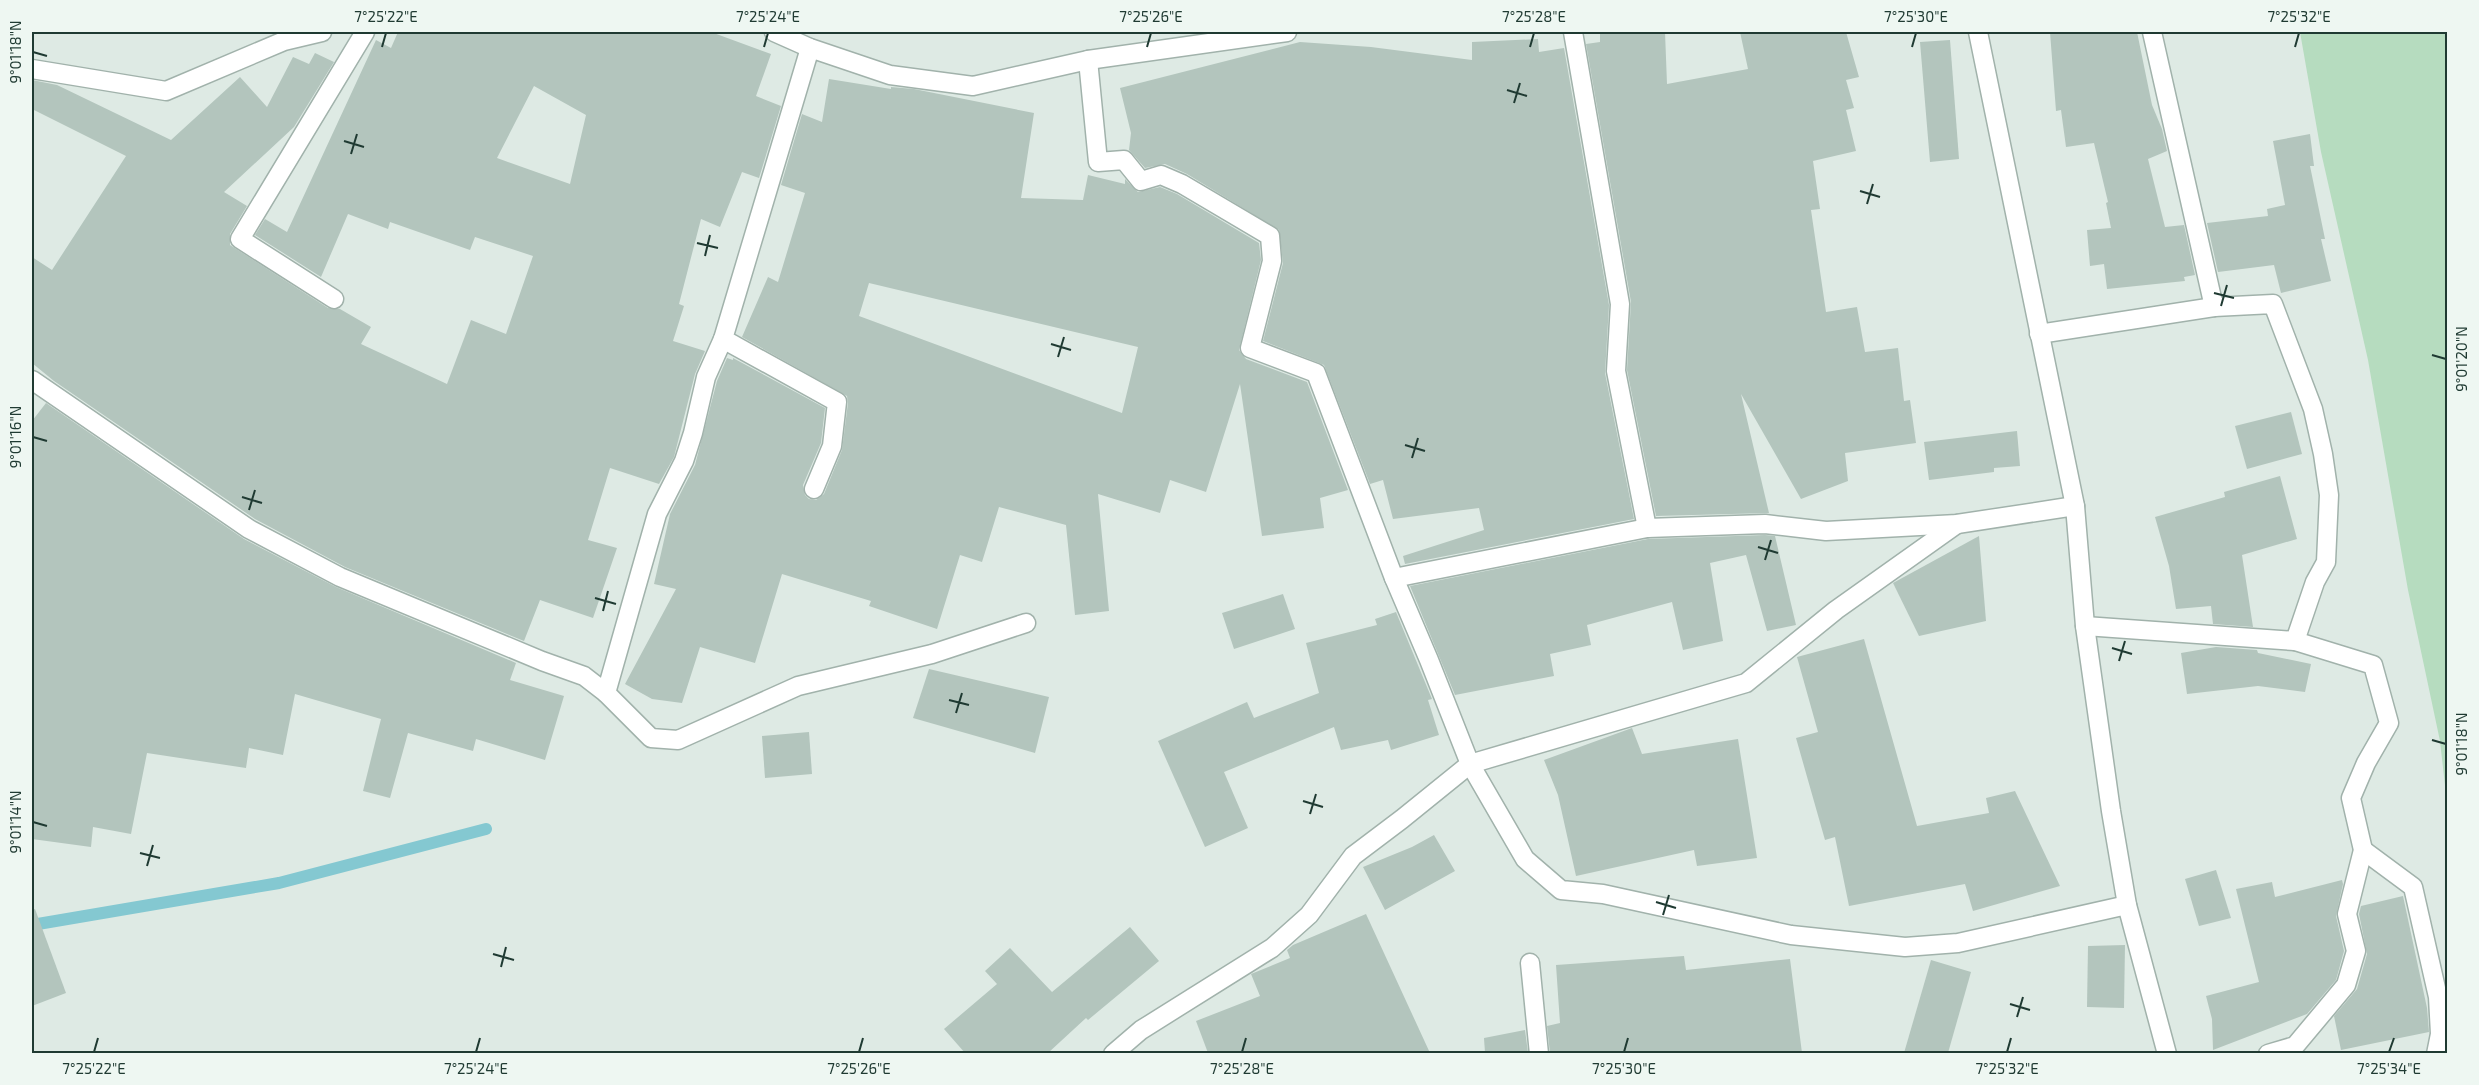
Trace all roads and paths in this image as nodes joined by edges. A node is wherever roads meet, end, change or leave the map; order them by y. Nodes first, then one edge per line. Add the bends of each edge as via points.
1 (322, 32) edge
2 (365, 32) edge
3 (774, 32) edge
4 (1287, 32) edge
5 (1573, 32) edge
6 (1978, 32) edge
7 (2152, 32) edge
8 (810, 48) junction
9 (1088, 60) junction
10 (32, 69) edge
11 (334, 299) dead end
12 (2214, 308) junction
13 (2039, 334) junction
14 (723, 339) junction
15 (32, 380) edge
16 (814, 489) dead end
17 (2075, 506) junction
18 (1957, 524) junction
19 (1647, 528) junction
20 (1394, 578) junction
21 (1026, 623) dead end
22 (2085, 626) junction
23 (2295, 641) junction
24 (606, 693) junction
25 (1470, 764) junction
26 (2363, 850) junction
27 (2127, 905) junction
28 (1530, 963) dead end
29 (1113, 1053) edge
30 (1539, 1053) edge
31 (2167, 1053) edge
32 (2268, 1053) edge
33 (2436, 1053) edge

1 - 10 street via 284,41 166,91
2 - 11 street via 240,239
3 - 8 street
4 - 9 street
5 - 19 street via 1620,304 1616,371
6 - 13 street
7 - 12 street
8 - 9 street via 890,75 973,87
8 - 14 street
9 - 20 street via 1098,162 1124,160 1141,181 1161,175 1171,179 1270,236 1272,261 1250,348 1316,373
12 - 13 street
12 - 23 street via 2273,304 2313,409 2329,495 2326,562
13 - 17 street
14 - 16 street via 837,402 832,446
14 - 24 street via 706,377 684,461 657,514
15 - 24 street via 249,529 339,577 584,676
17 - 18 street
17 - 22 street
18 - 19 street via 1826,531 1765,524
18 - 25 street via 1836,610 1746,683
19 - 20 street
20 - 25 street
21 - 24 street via 932,654 798,686 678,740 651,738
22 - 23 street
22 - 27 street
23 - 26 street via 2373,665 2389,723 2351,798
25 - 27 street via 1525,859 1561,890 1603,894 1791,935 1905,947 1958,943
25 - 29 street via 1353,856 1309,915 1272,948 1142,1030
26 - 32 street via 2347,914 2356,951 2346,985 2295,1046
26 - 33 street via 2412,887 2438,997 2440,1034
27 - 31 street
28 - 30 street

